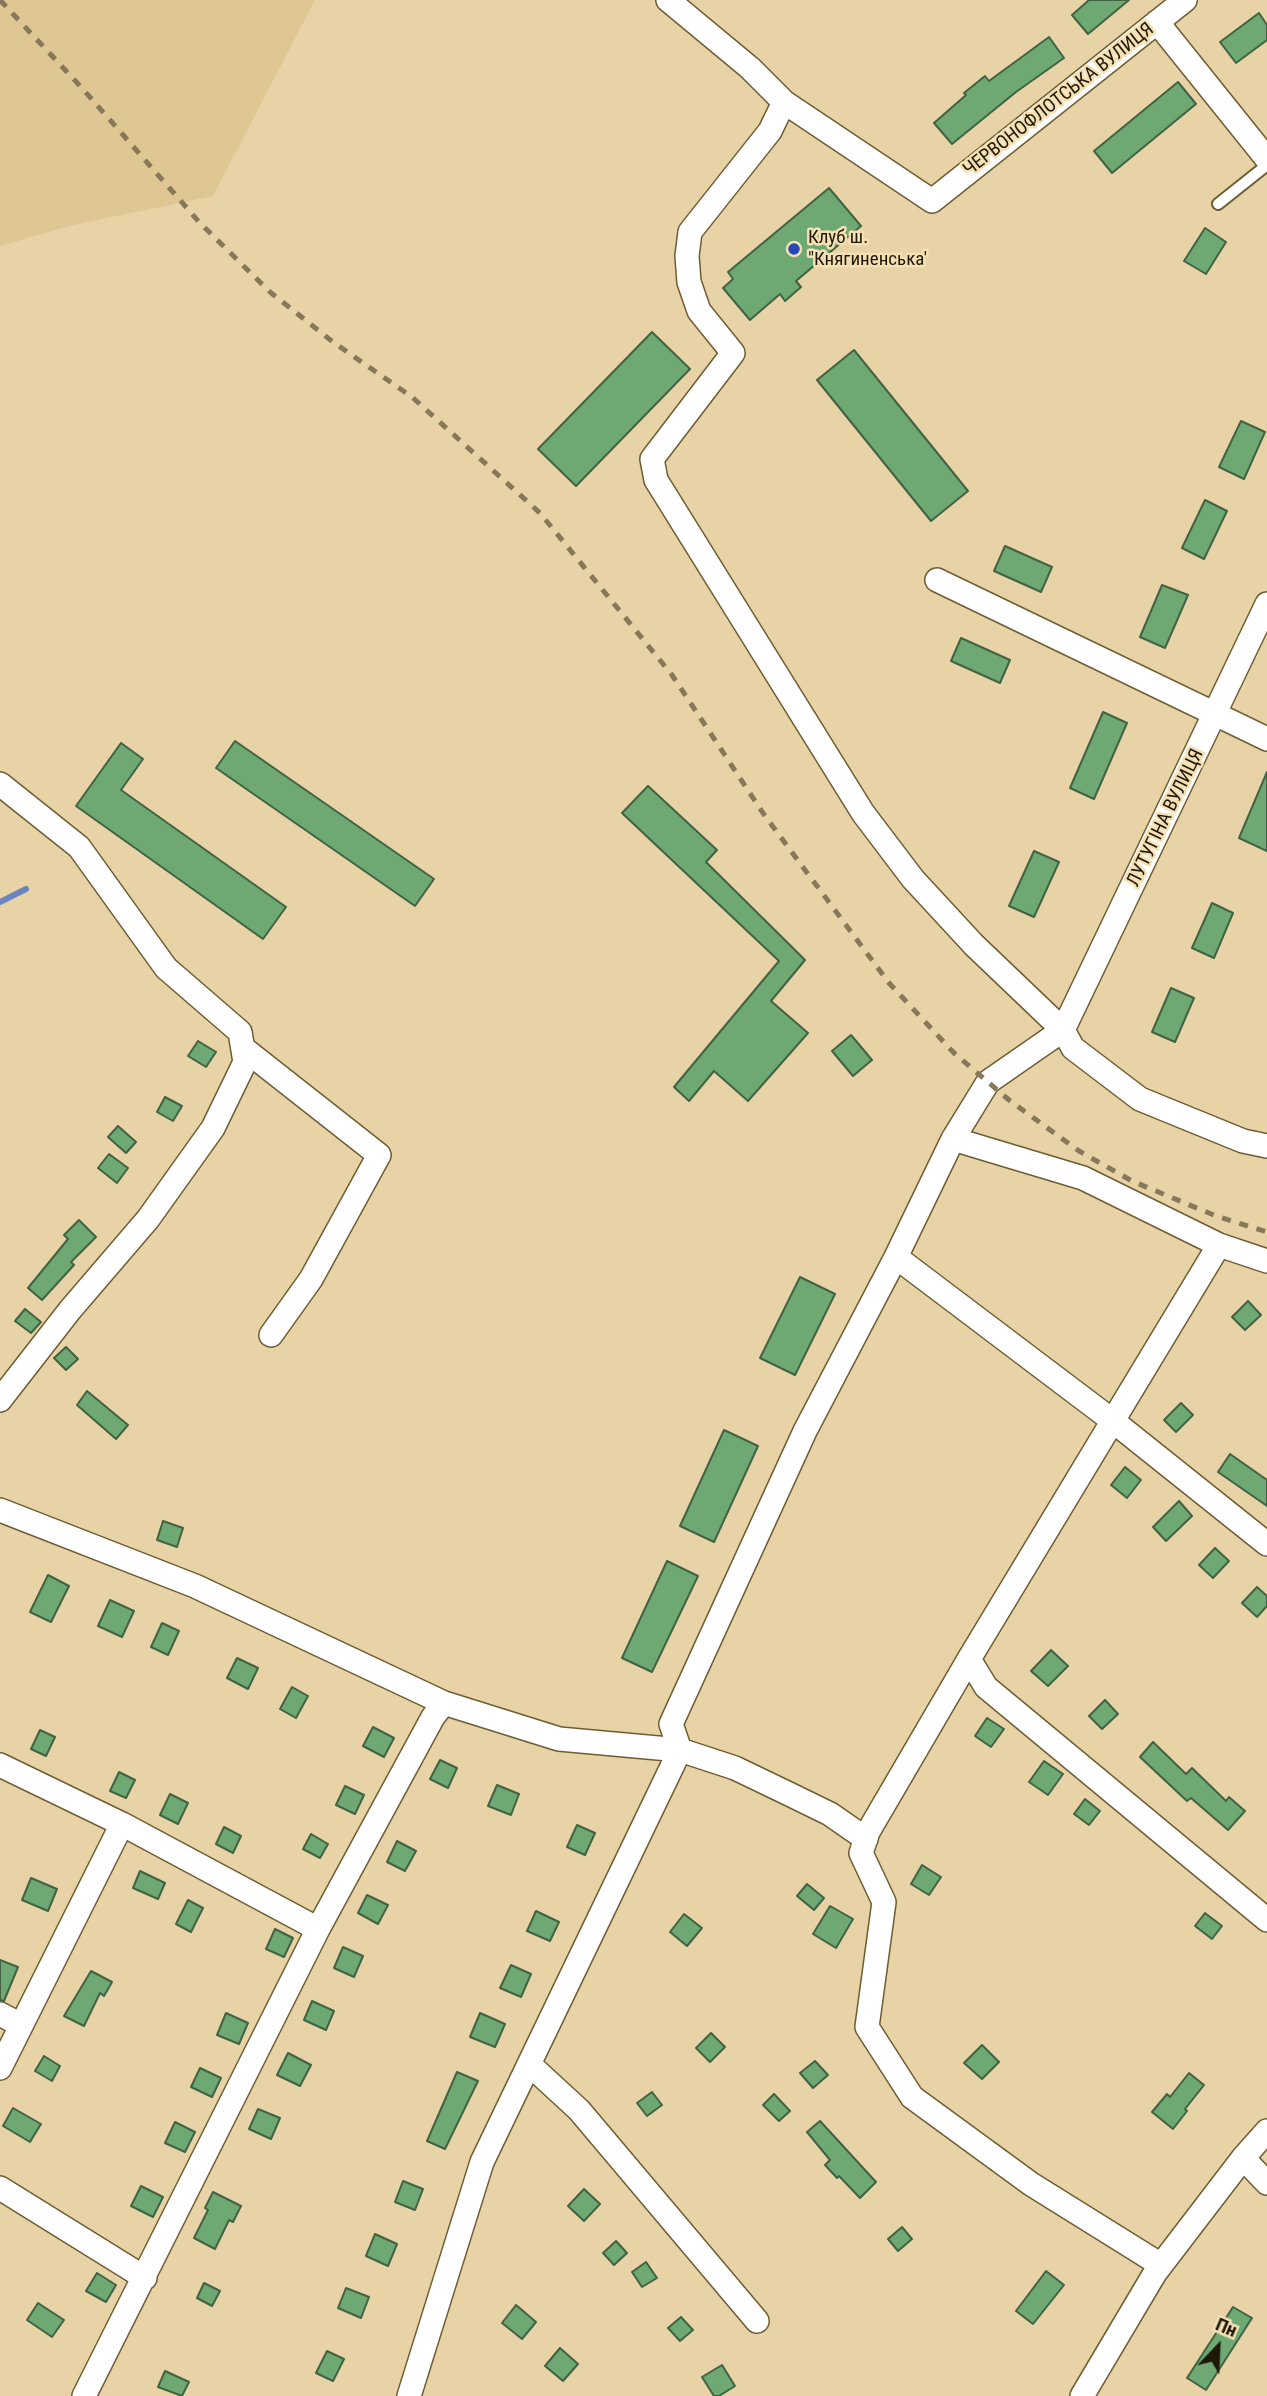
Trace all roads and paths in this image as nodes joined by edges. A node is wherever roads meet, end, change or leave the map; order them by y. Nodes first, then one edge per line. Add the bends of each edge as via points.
1 (668, 0) edge
2 (1185, 0) edge
3 (1157, 22) junction
4 (784, 102) junction
5 (1267, 159) edge
6 (1267, 165) edge
7 (1218, 204) dead end
8 (937, 579) dead end
9 (1267, 604) edge
10 (1216, 715) junction
11 (1267, 739) edge
12 (0, 784) edge
13 (1063, 1030) junction
14 (243, 1048) junction
15 (953, 1139) junction
16 (1267, 1146) edge
17 (1219, 1245) junction
18 (896, 1257) junction
19 (1267, 1261) edge
20 (271, 1335) dead end
21 (0, 1400) edge
22 (1113, 1421) junction
23 (0, 1510) edge
24 (1267, 1544) edge
25 (969, 1659) junction
26 (444, 1703) junction
27 (680, 1751) junction
28 (0, 1765) edge
29 (121, 1824) junction
30 (866, 1839) junction
31 (1267, 1920) edge
32 (318, 1929) junction
33 (0, 2014) edge
34 (21, 2025) junction
35 (529, 2064) junction
36 (0, 2068) edge
37 (1267, 2132) edge
38 (1243, 2158) junction
39 (1267, 2183) edge
40 (0, 2188) edge
41 (1161, 2265) junction
42 (145, 2278) junction
43 (757, 2322) dead end
44 (84, 2396) edge
45 (409, 2396) edge
46 (1082, 2396) edge

1 - 4 street
2 - 3 street, ЧЕРВОНОФЛОТСЬКА ВУЛИЦЯ
3 - 4 street, ЧЕРВОНОФЛОТСЬКА ВУЛИЦЯ via 932,201
3 - 5 street
4 - 13 street via 770,131 690,232 689,282 699,311 733,353 652,459 656,480 863,813 913,879
6 - 7 lane
8 - 10 street
9 - 10 street, ЛУТУГІНА ВУЛИЦЯ
10 - 11 street
10 - 13 street, ЛУТУГІНА ВУЛИЦЯ
12 - 14 street via 79,847 166,968 240,1032
13 - 15 street via 988,1082
13 - 16 street via 1073,1048 1140,1100
14 - 20 street via 379,1155 311,1279
14 - 21 street via 245,1062 213,1128 148,1219
15 - 17 street via 1083,1178
15 - 18 street
17 - 19 street
17 - 22 street
18 - 22 street
18 - 27 street via 806,1431 671,1724
22 - 24 street
22 - 25 street
23 - 26 street via 195,1586
25 - 30 street
25 - 31 street via 986,1688
26 - 27 street via 559,1739
26 - 32 street
27 - 30 street via 735,1768 830,1814
27 - 35 street
28 - 29 street
29 - 32 street
29 - 34 street
30 - 41 street via 861,1853 884,1902 867,2027 912,2097 1031,2184
32 - 42 street
33 - 34 street
34 - 36 street
35 - 43 street via 579,2109
35 - 45 street via 482,2162
37 - 38 street
38 - 39 street
38 - 41 street
40 - 42 street
41 - 46 street
42 - 44 street

